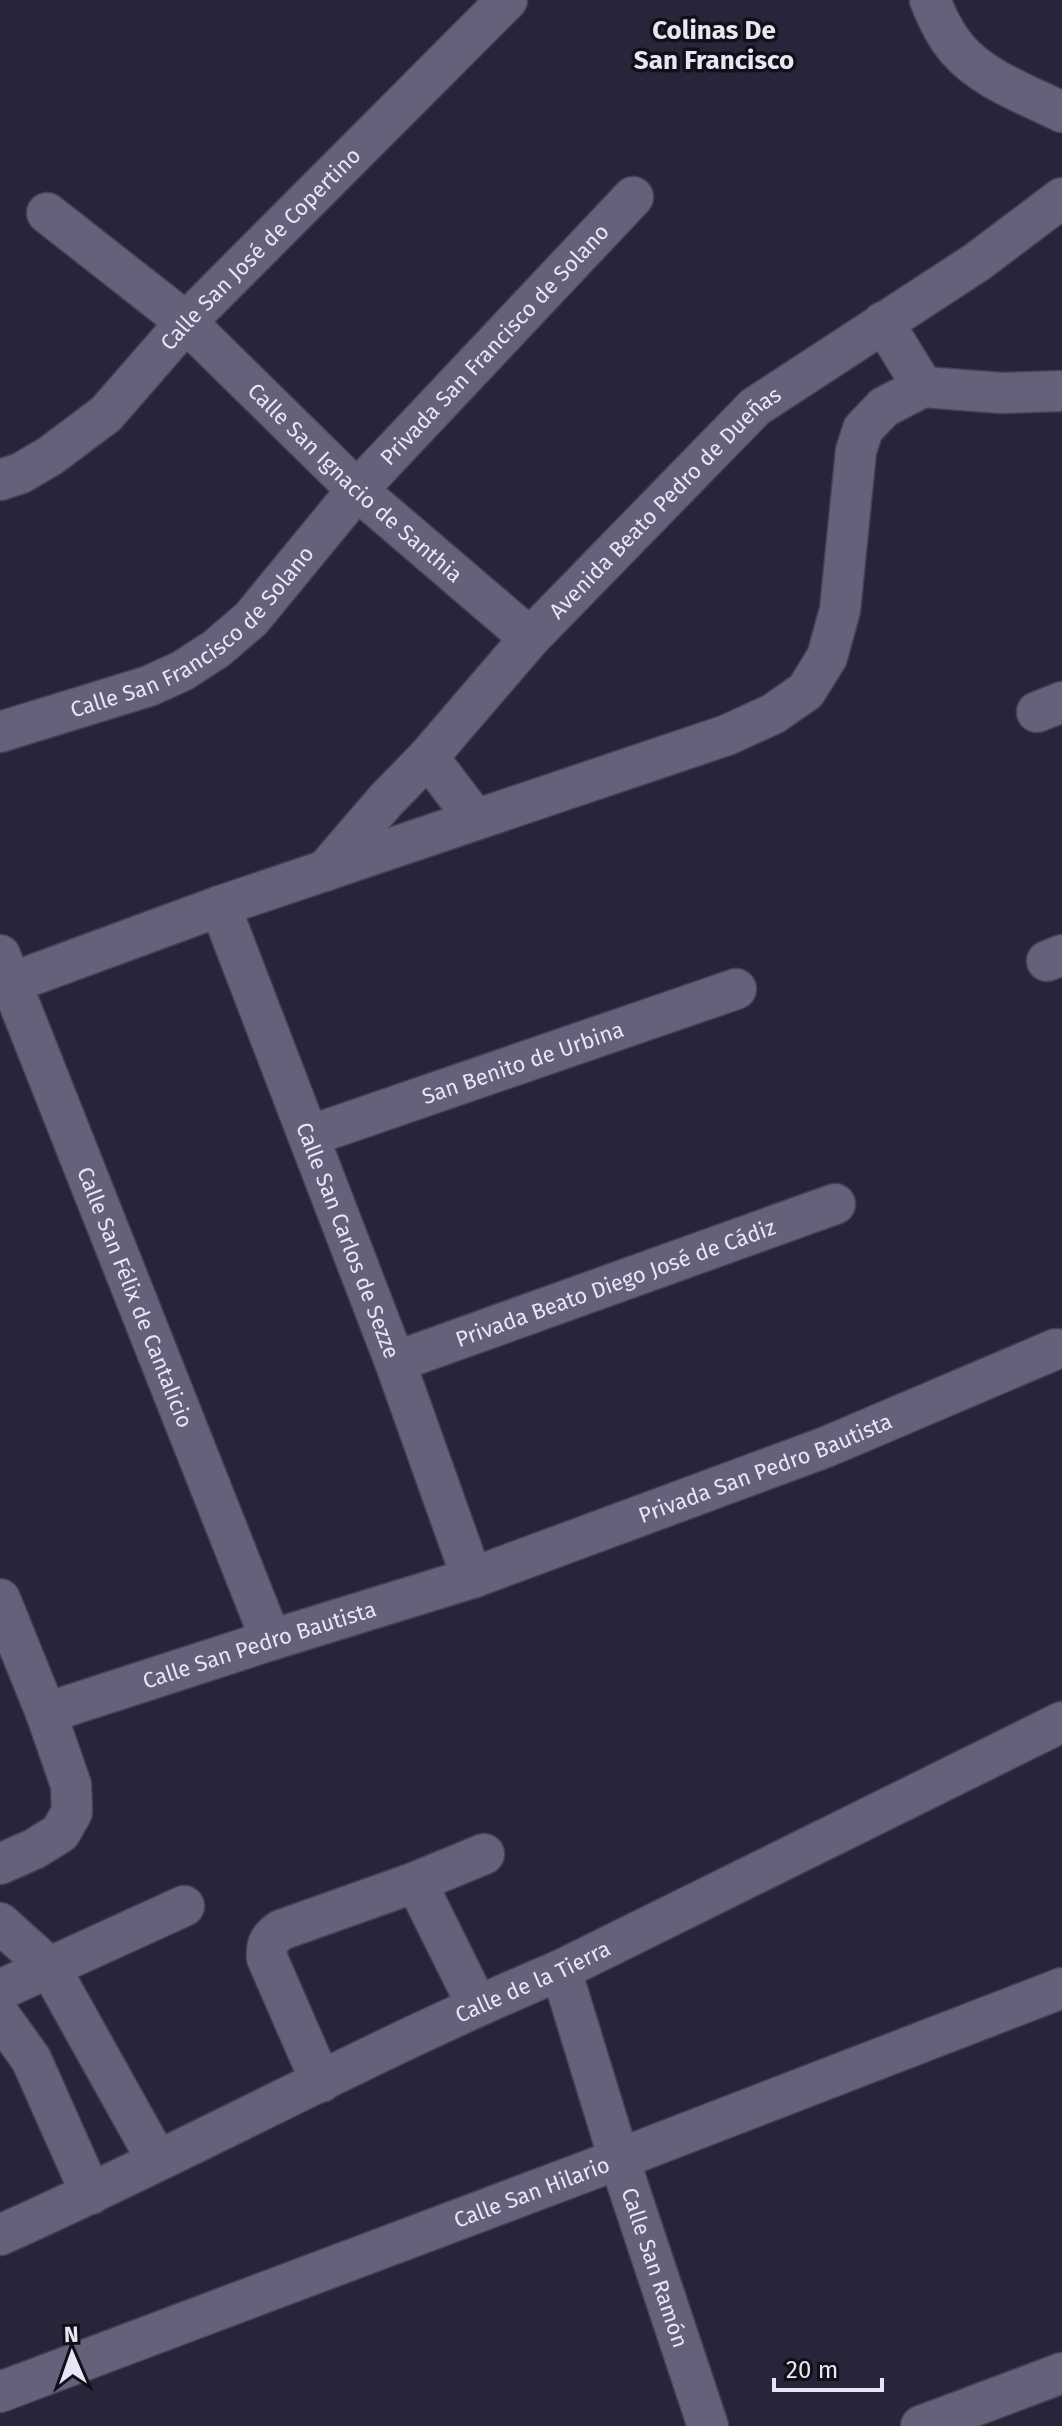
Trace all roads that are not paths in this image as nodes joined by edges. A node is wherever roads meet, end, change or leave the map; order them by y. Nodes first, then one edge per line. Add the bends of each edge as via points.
1 (507, 0) edge
2 (930, 0) edge
3 (1062, 112) edge
4 (633, 197) dead end
5 (1062, 198) edge
6 (47, 213) dead end
7 (186, 322) junction
8 (883, 322) junction
9 (923, 387) junction
10 (1062, 391) edge
11 (0, 480) edge
12 (357, 490) junction
13 (530, 638) junction
14 (0, 732) edge
15 (428, 757) junction
16 (475, 819) junction
17 (325, 871) junction
18 (220, 906) junction
19 (3, 975) edge
20 (736, 989) dead end
21 (309, 1136) junction
22 (835, 1204) dead end
23 (1056, 1349) dead end
24 (395, 1362) junction
25 (472, 1578) junction
26 (0, 1599) edge
27 (271, 1640) junction
28 (46, 1713) junction
29 (1062, 1722) edge
30 (484, 1854) dead end
31 (0, 1864) edge
32 (416, 1882) junction
33 (184, 1906) dead end
34 (0, 1923) edge
35 (50, 1968) junction
36 (561, 1970) junction
37 (1062, 1988) edge
38 (0, 1990) edge
39 (477, 2005) junction
40 (0, 2016) edge
41 (321, 2082) junction
42 (619, 2159) junction
43 (157, 2160) junction
44 (91, 2194) junction
45 (0, 2235) edge
46 (1062, 2373) edge
47 (0, 2392) edge
48 (708, 2426) edge
49 (921, 2426) edge

1 - 7 street, Calle San José de Copertino
2 - 3 street via 959,52 986,73
4 - 12 street, Privada San Francisco de Solano
5 - 8 street, Avenida Beato Pedro de Dueñas via 977,262
6 - 7 street, Calle San Ignacio de Santhia
7 - 11 street, Calle San José de Copertino via 106,414 50,456
7 - 12 street, Calle San Ignacio de Santhia
8 - 9 street
8 - 13 street, Avenida Beato Pedro de Dueñas via 755,407
9 - 10 street
9 - 16 street via 884,407 863,429 856,451 840,610 827,657 806,691 773,714 727,735
12 - 13 street, Calle San Ignacio de Santhia
12 - 14 street, Calle San Francisco de Solano via 251,619 216,649 149,686
13 - 15 street, Avenida Beato Pedro de Dueñas
15 - 16 street
15 - 17 street, Avenida Beato Pedro de Dueñas
16 - 17 street
17 - 18 street
18 - 19 street
18 - 21 street, Calle San Carlos de Sezze
19 - 27 street, Calle San Félix de Cantalicio
20 - 21 street, San Benito de Urbina
21 - 24 street, Calle San Carlos de Sezze
22 - 24 street, Privada Beato Diego José de Cádiz
23 - 25 street, Privada San Pedro Bautista via 826,1447
24 - 25 street, Calle San Carlos de Sezze
25 - 27 street, Calle San Pedro Bautista
26 - 28 street
27 - 28 street, Calle San Pedro Bautista
28 - 31 street via 71,1785 72,1812 60,1833
29 - 36 street, Calle de la Tierra
30 - 32 street
32 - 39 street
32 - 41 street via 270,1938 267,1958
33 - 35 street
34 - 35 street
35 - 38 street
35 - 43 street
36 - 39 street, Calle de la Tierra
36 - 42 street, Calle San Ramón
37 - 42 street, Calle San Hilario
39 - 41 street, Calle de la Tierra
40 - 44 street via 31,2059
41 - 43 street, Calle de la Tierra
42 - 47 street, Calle San Hilario
42 - 48 street, Calle San Ramón
43 - 44 street, Calle de la Tierra
44 - 45 street, Calle de la Tierra
46 - 49 street

